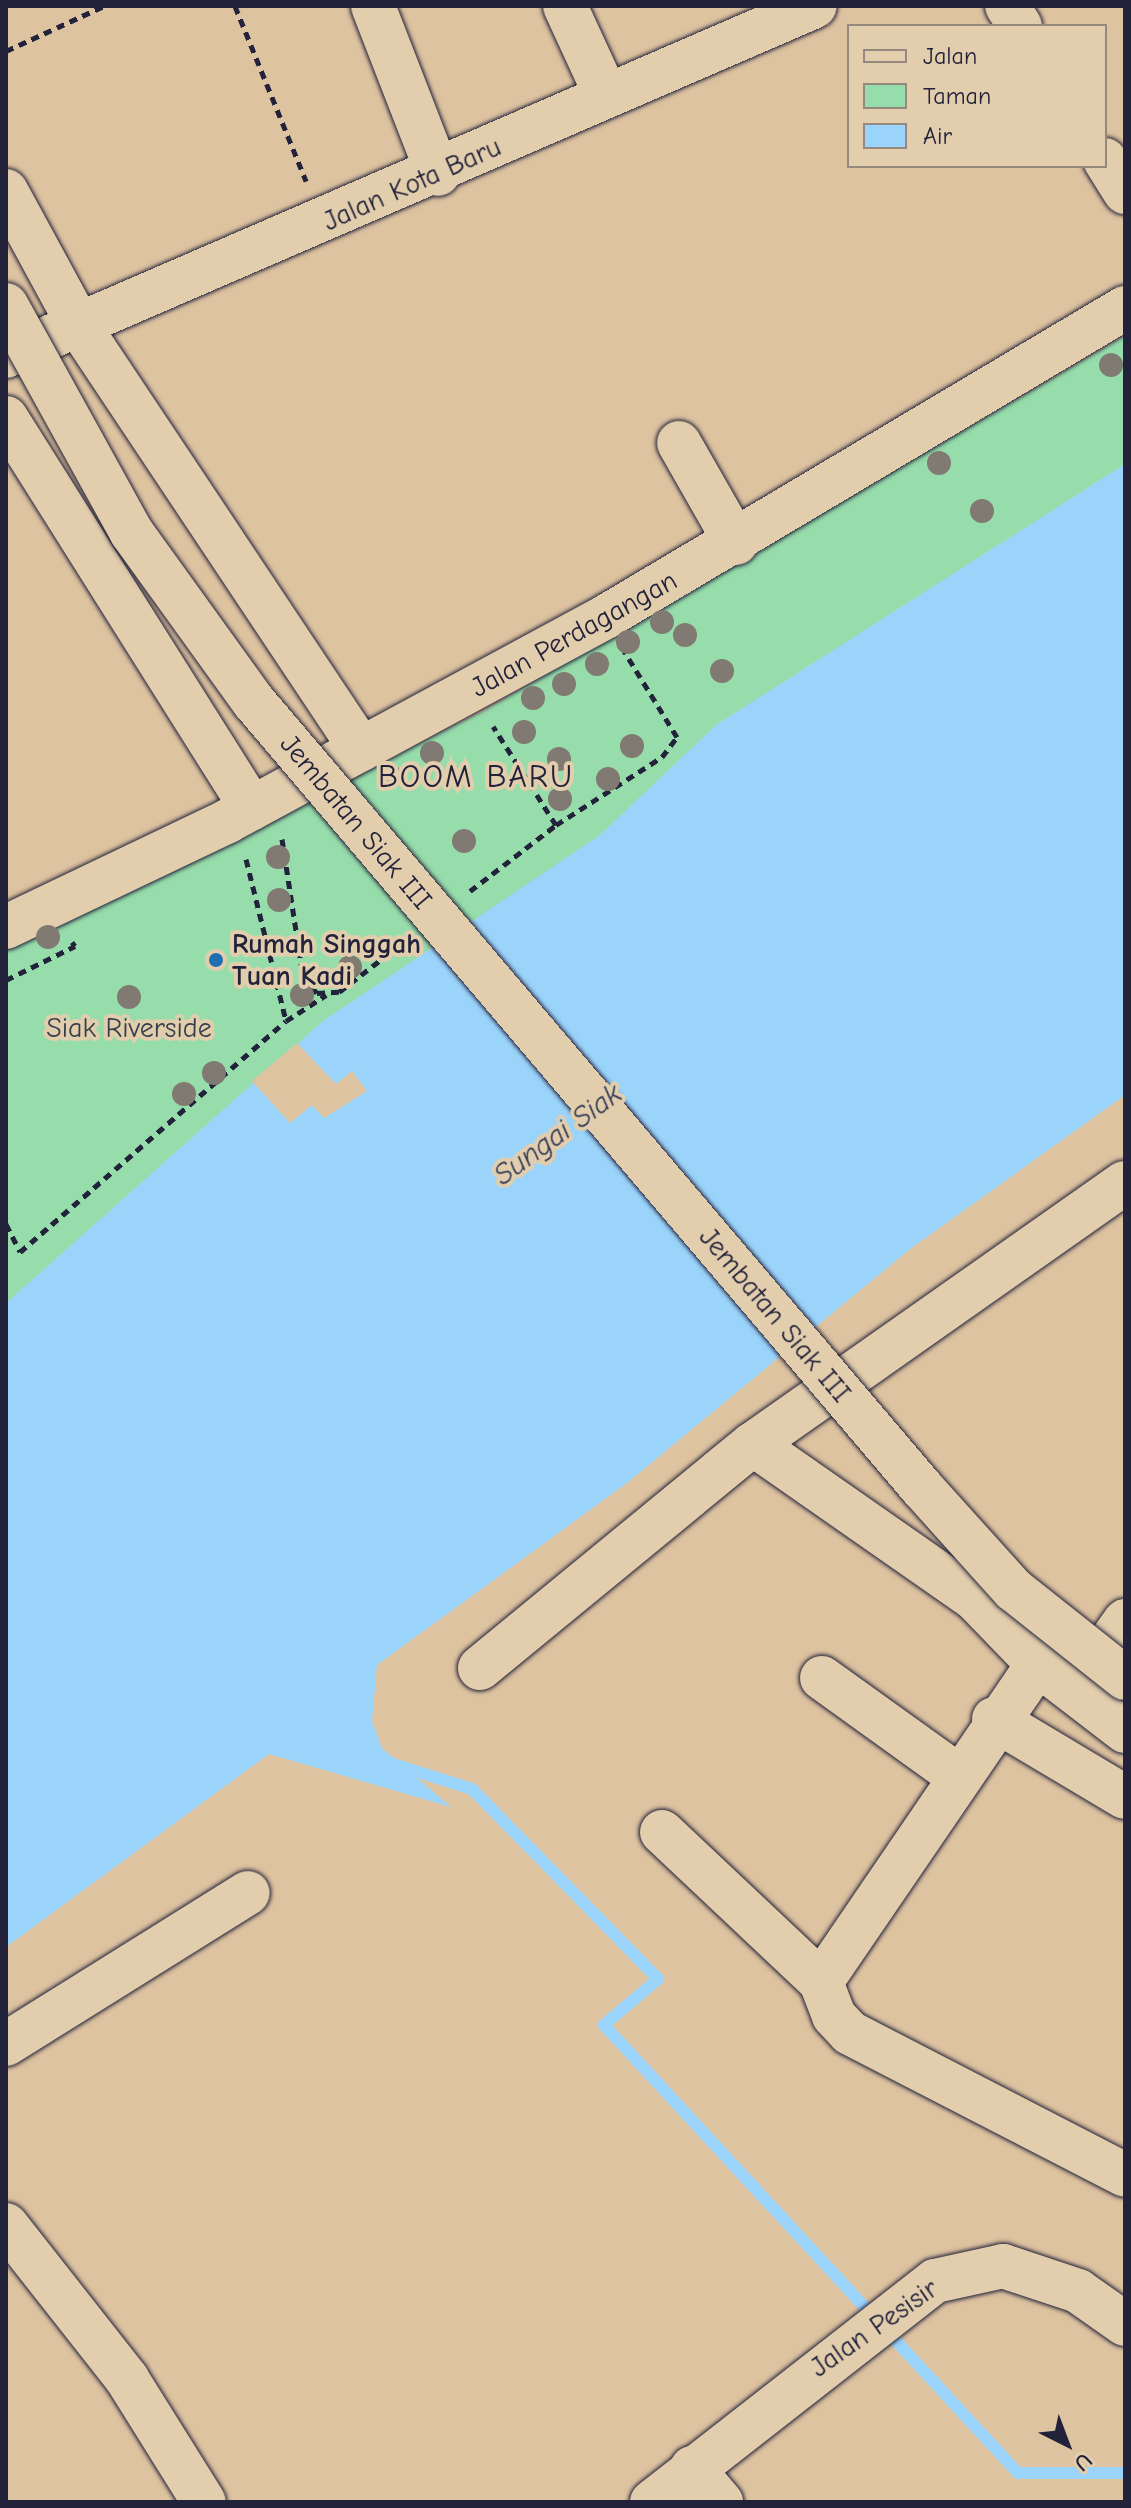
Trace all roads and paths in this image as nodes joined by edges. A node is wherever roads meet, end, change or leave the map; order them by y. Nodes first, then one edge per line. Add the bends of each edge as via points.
1 (104, 6) edge
2 (235, 6) edge
3 (373, 6) edge
4 (565, 6) edge
5 (815, 6) edge
6 (1007, 6) edge
7 (1019, 24) edge
8 (6, 51) edge
9 (606, 95) junction
10 (1107, 163) edge
11 (438, 174) junction
12 (6, 191) edge
13 (1125, 192) edge
14 (322, 223) junction
15 (6, 305) edge
16 (1125, 308) edge
17 (81, 329) junction
18 (6, 356) edge
19 (6, 418) edge
20 (679, 443) dead end
21 (736, 543) junction
22 (615, 637) dead end
23 (484, 711) dead end
24 (361, 749) junction
25 (556, 825) junction
26 (246, 827) junction
27 (456, 902) dead end
28 (6, 927) edge
29 (419, 930) dead end
30 (327, 995) junction
31 (286, 1021) junction
32 (1125, 1183) edge
33 (6, 1224) edge
34 (753, 1444) junction
35 (1125, 1621) edge
36 (1038, 1664) junction
37 (480, 1668) dead end
38 (822, 1678) dead end
39 (1125, 1678) edge
40 (1074, 1693) junction
41 (994, 1719) junction
42 (1125, 1731) edge
43 (957, 1775) junction
44 (1125, 1797) edge
45 (662, 1832) dead end
46 (248, 1893) dead end
47 (821, 1982) junction
48 (6, 2044) edge
49 (1125, 2175) edge
50 (6, 2225) edge
51 (1125, 2324) edge
52 (692, 2468) junction
53 (204, 2502) edge
54 (652, 2502) edge
55 (721, 2502) edge

1 - 8 path
2 - 14 path
3 - 11 street
4 - 9 street
5 - 9 street, Jalan Kota Baru
6 - 7 street
9 - 11 street, Jalan Kota Baru
10 - 13 street
11 - 14 street, Jalan Kota Baru
12 - 17 street
14 - 17 street, Jalan Kota Baru
15 - 39 street, Jembatan Siak III, bridge via 132,533 254,702 922,1488 1014,1590
16 - 21 street, Jalan Perdagangan
17 - 18 street, Jalan Kota Baru
17 - 24 street
19 - 26 street
20 - 21 street
21 - 24 street, Jalan Perdagangan
22 - 25 path via 677,737 662,757
23 - 25 path
24 - 26 street, Jalan Perdagangan
25 - 27 path
26 - 28 street, Jalan Perdagangan
26 - 30 path via 281,830 303,977
26 - 31 path
29 - 30 path
30 - 31 path
31 - 33 path via 20,1252
32 - 34 street
34 - 36 street via 975,1599
34 - 37 street
35 - 40 street
36 - 40 street
36 - 41 street
38 - 43 street
40 - 42 street
41 - 43 street
41 - 44 street
43 - 47 street
45 - 47 street
46 - 48 street
47 - 49 street via 834,2016 865,2043
50 - 53 street via 127,2379
51 - 52 street, Jalan Pesisir via 1078,2291 1003,2266 948,2276 906,2299
52 - 54 street, Jalan Pesisir
52 - 55 street

